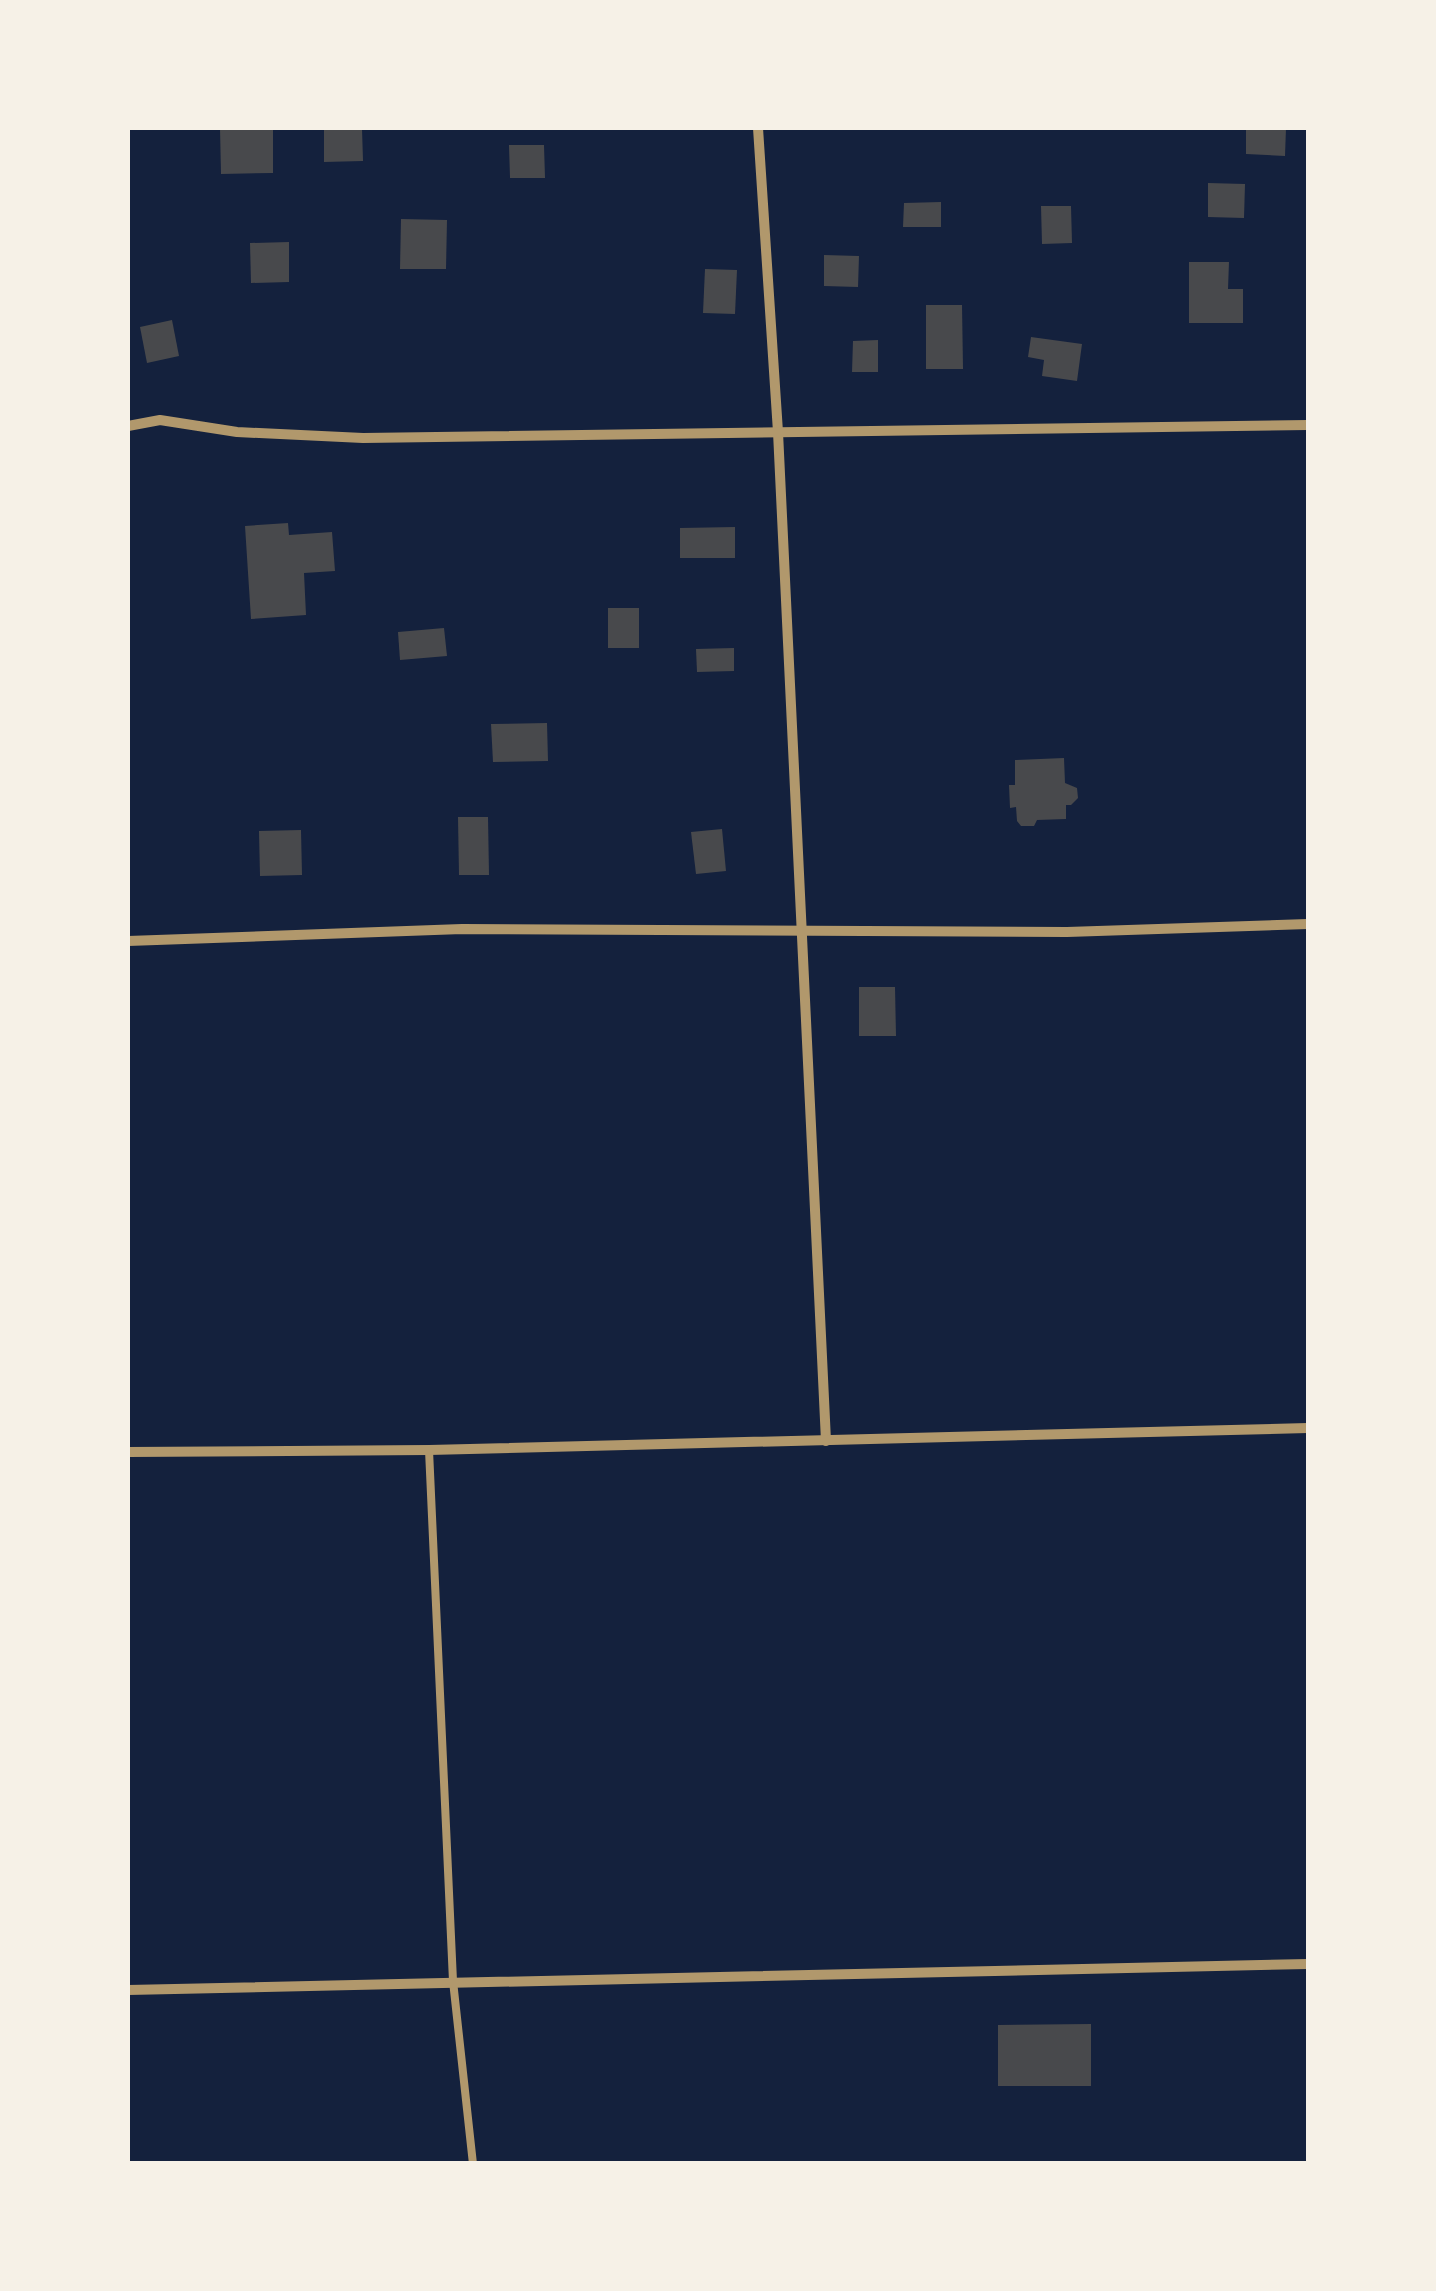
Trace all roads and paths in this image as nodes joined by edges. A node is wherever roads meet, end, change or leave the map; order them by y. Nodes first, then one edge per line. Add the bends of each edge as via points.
1 (758, 128) edge
2 (1308, 425) edge
3 (128, 426) edge
4 (778, 432) junction
5 (1308, 924) edge
6 (802, 931) junction
7 (128, 941) edge
8 (1308, 1428) edge
9 (826, 1440) junction
10 (429, 1450) junction
11 (128, 1452) edge
12 (1308, 1964) edge
13 (454, 1980) junction
14 (128, 1990) edge
15 (474, 2164) edge

1 - 4 street
2 - 4 street
3 - 4 street via 160,420 238,432 364,438
4 - 6 street
5 - 6 street
6 - 7 street via 462,930
6 - 9 street
8 - 9 street
9 - 10 street
10 - 11 street
10 - 13 lane
12 - 13 street
13 - 14 street
13 - 15 lane

